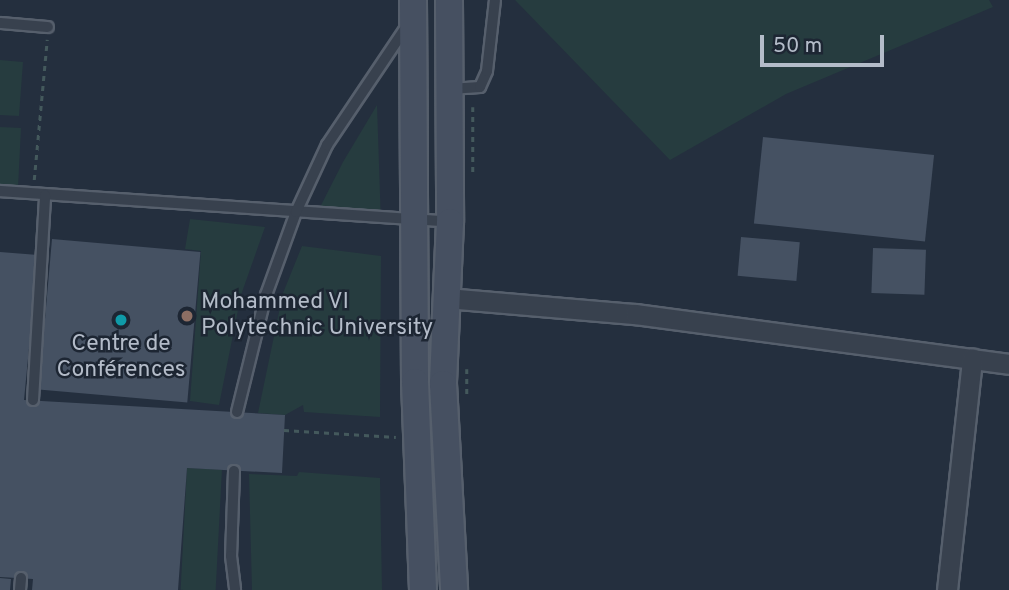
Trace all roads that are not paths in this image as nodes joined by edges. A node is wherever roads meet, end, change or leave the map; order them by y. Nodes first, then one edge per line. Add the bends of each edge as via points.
1 (449, 0) edge
2 (495, 0) edge
3 (413, 9) edge
4 (0, 23) edge
5 (48, 27) road end
6 (449, 89) junction
7 (0, 191) edge
8 (45, 195) junction
9 (296, 212) junction
10 (415, 220) junction
11 (450, 222) junction
12 (447, 298) junction
13 (972, 358) junction
14 (1009, 364) edge
15 (33, 400) dead end
16 (237, 412) dead end
17 (234, 471) dead end
18 (21, 578) dead end
19 (20, 590) edge
20 (235, 590) edge
21 (423, 590) edge
22 (453, 590) edge
23 (461, 590) edge
24 (947, 590) edge

1 - 6 street
2 - 6 lane via 487,71 480,87
3 - 9 lane via 327,145
3 - 10 street
4 - 5 lane
6 - 11 street
7 - 8 lane
8 - 9 lane
8 - 15 lane
9 - 10 lane
9 - 16 lane via 266,295
10 - 11 lane
10 - 21 street
11 - 12 street
12 - 13 street via 635,314
12 - 22 street via 443,384
13 - 14 street
13 - 24 street
17 - 20 lane via 231,556
18 - 19 lane
22 - 23 street

